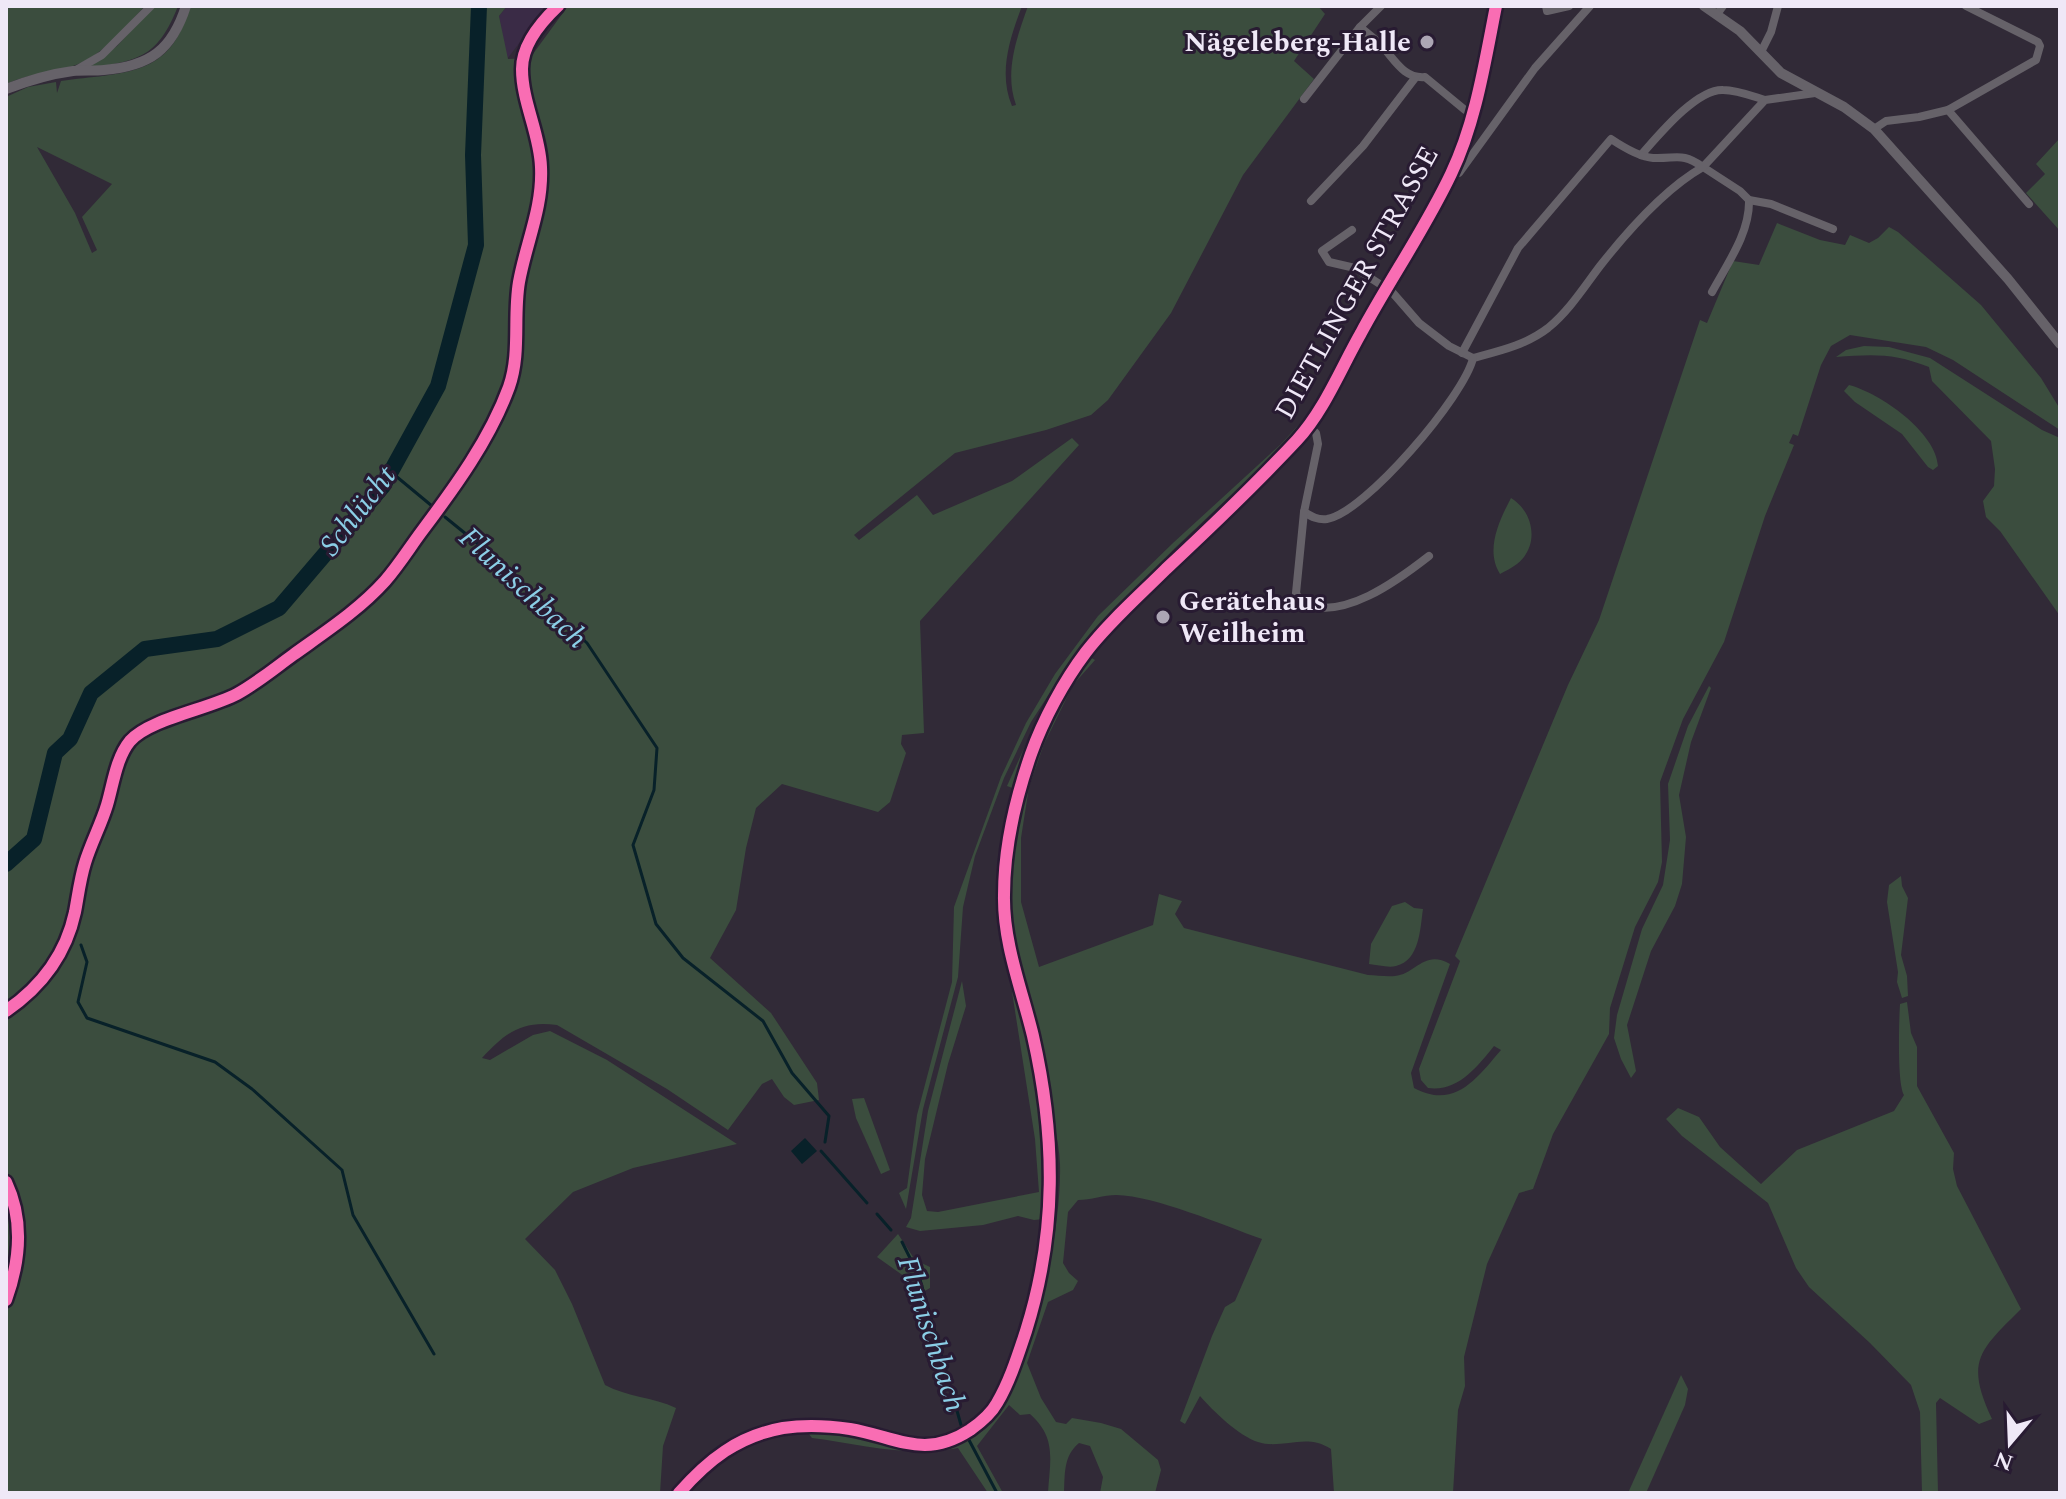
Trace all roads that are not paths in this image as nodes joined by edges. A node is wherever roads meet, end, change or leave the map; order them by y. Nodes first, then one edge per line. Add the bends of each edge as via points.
1 (151, 6) edge
2 (186, 6) edge
3 (558, 6) edge
4 (1381, 6) edge
5 (1496, 6) edge
6 (1546, 6) edge
7 (1569, 6) edge
8 (1704, 6) edge
9 (1778, 6) edge
10 (1966, 6) edge
11 (1586, 7) edge
12 (1720, 10) edge
13 (1360, 27) junction
14 (1761, 52) junction
15 (75, 71) junction
16 (1415, 78) junction
17 (6, 89) edge
18 (1815, 93) junction
19 (1304, 99) dead end
20 (1765, 100) junction
21 (1948, 110) junction
22 (1472, 112) junction
23 (1874, 129) junction
24 (1641, 155) junction
25 (1703, 167) junction
26 (1453, 170) junction
27 (1749, 200) junction
28 (1311, 201) dead end
29 (2029, 204) dead end
30 (1833, 229) dead end
31 (1352, 230) dead end
32 (1385, 289) junction
33 (1712, 292) dead end
34 (2060, 344) edge
35 (1462, 353) junction
36 (1473, 358) junction
37 (1309, 426) junction
38 (1304, 512) junction
39 (1429, 556) dead end
40 (6, 1011) edge
41 (6, 1182) edge
42 (6, 1300) edge
43 (679, 1493) edge

1 - 15 street via 102,55
2 - 15 street via 156,57 135,65
3 - 40 main road via 528,44 522,68 541,166 539,206 520,279 514,367 480,444 454,488 364,602 237,694 142,730 129,743 85,862 66,942 32,992
4 - 13 street
5 - 22 street, DIETLINGER STRASSE
6 - 7 street via 1547,11
8 - 12 street
9 - 14 street
10 - 21 street via 2038,42 2039,52 2036,60
11 - 26 street via 1459,173
12 - 14 street
13 - 16 street
13 - 19 street
14 - 18 street via 1781,73
15 - 17 street
16 - 22 street via 1425,77
16 - 28 street via 1363,146
18 - 20 street
18 - 23 street
20 - 24 street via 1715,91 1675,118
20 - 25 street
21 - 23 street via 1886,121
21 - 29 street
22 - 26 street, DIETLINGER STRASSE
23 - 34 street
24 - 25 street via 1688,157
24 - 35 street via 1611,139 1518,248
25 - 27 street
25 - 36 street via 1653,209 1547,328 1504,350
26 - 32 street, DIETLINGER STRASSE
27 - 30 street
27 - 33 street via 1744,231
31 - 32 street via 1322,251 1329,262 1355,268
32 - 35 street via 1419,323
32 - 37 street, DIETLINGER STRASSE
35 - 36 street
36 - 38 street via 1471,369 1425,433 1360,502 1326,519
37 - 38 street via 1318,444
37 - 43 street, DIETLINGER STRASSE via 1087,651 1032,749 1006,843 1003,899 1052,1157 1048,1232 1037,1294 998,1402 976,1426 945,1443 925,1446 807,1426 755,1435 723,1450
38 - 39 street via 1296,593 1301,604 1314,609 1372,593
41 - 42 main road via 19,1243

